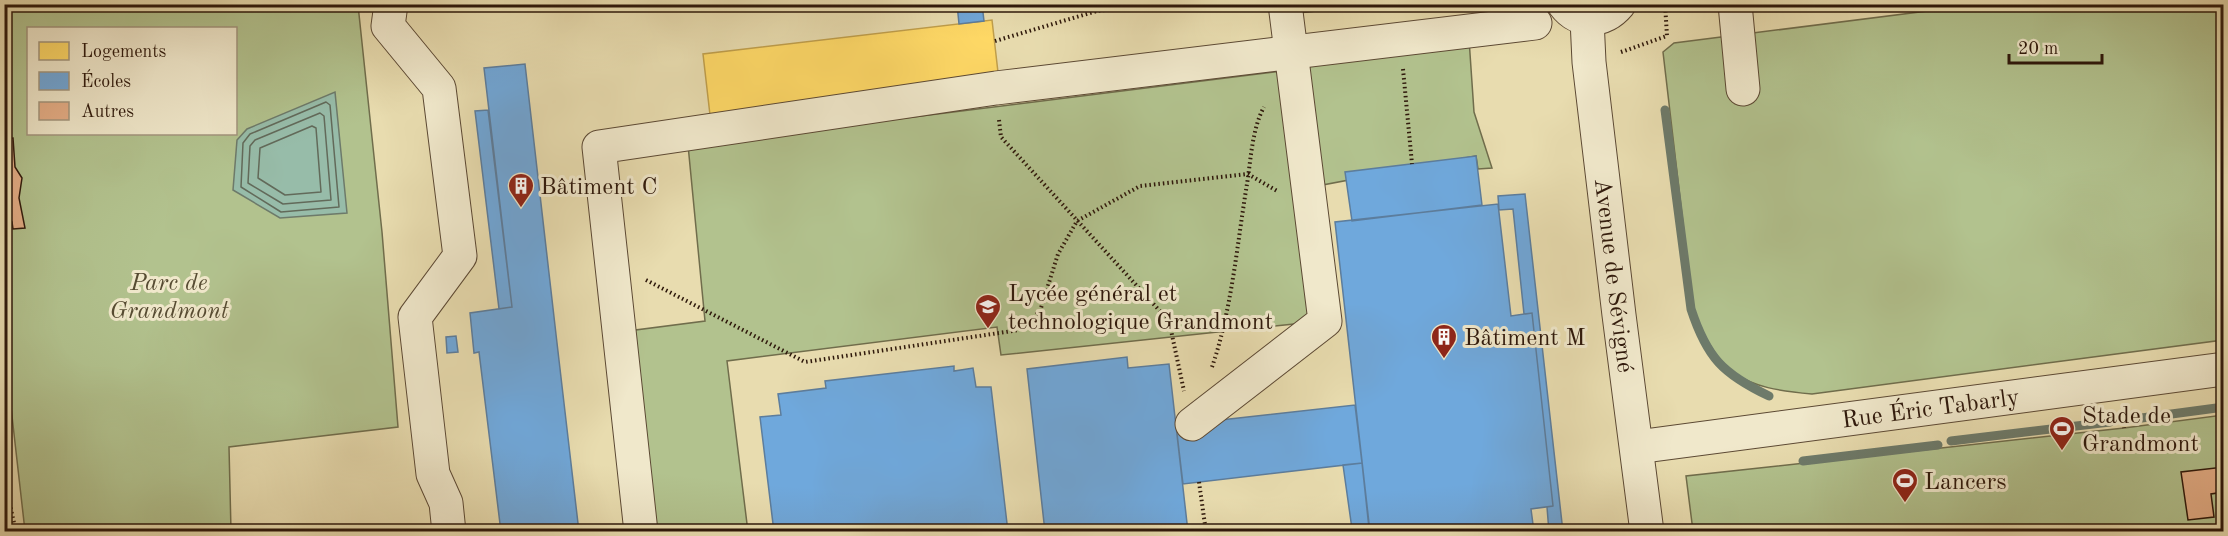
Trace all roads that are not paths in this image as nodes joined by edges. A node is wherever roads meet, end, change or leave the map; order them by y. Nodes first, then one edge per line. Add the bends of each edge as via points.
1 (391, 4) edge
2 (1285, 4) edge
3 (1619, 4) edge
4 (1735, 4) edge
5 (1575, 12) edge
6 (1535, 23) dead end
7 (1290, 52) junction
8 (1743, 89) dead end
9 (2223, 369) edge
10 (1192, 424) road end
11 (1637, 447) dead end
12 (449, 531) edge
13 (641, 531) edge
14 (1647, 531) edge

1 - 12 street via 388,26 439,88 460,256 414,317 433,474 446,503
2 - 7 street
3 - 5 street via 1605,17
4 - 8 street
5 - 14 street, Avenue de Sévigné via 1589,62
6 - 7 street
7 - 10 street via 1325,321
7 - 13 street via 996,88 599,147
9 - 11 street, Rue Éric Tabarly

